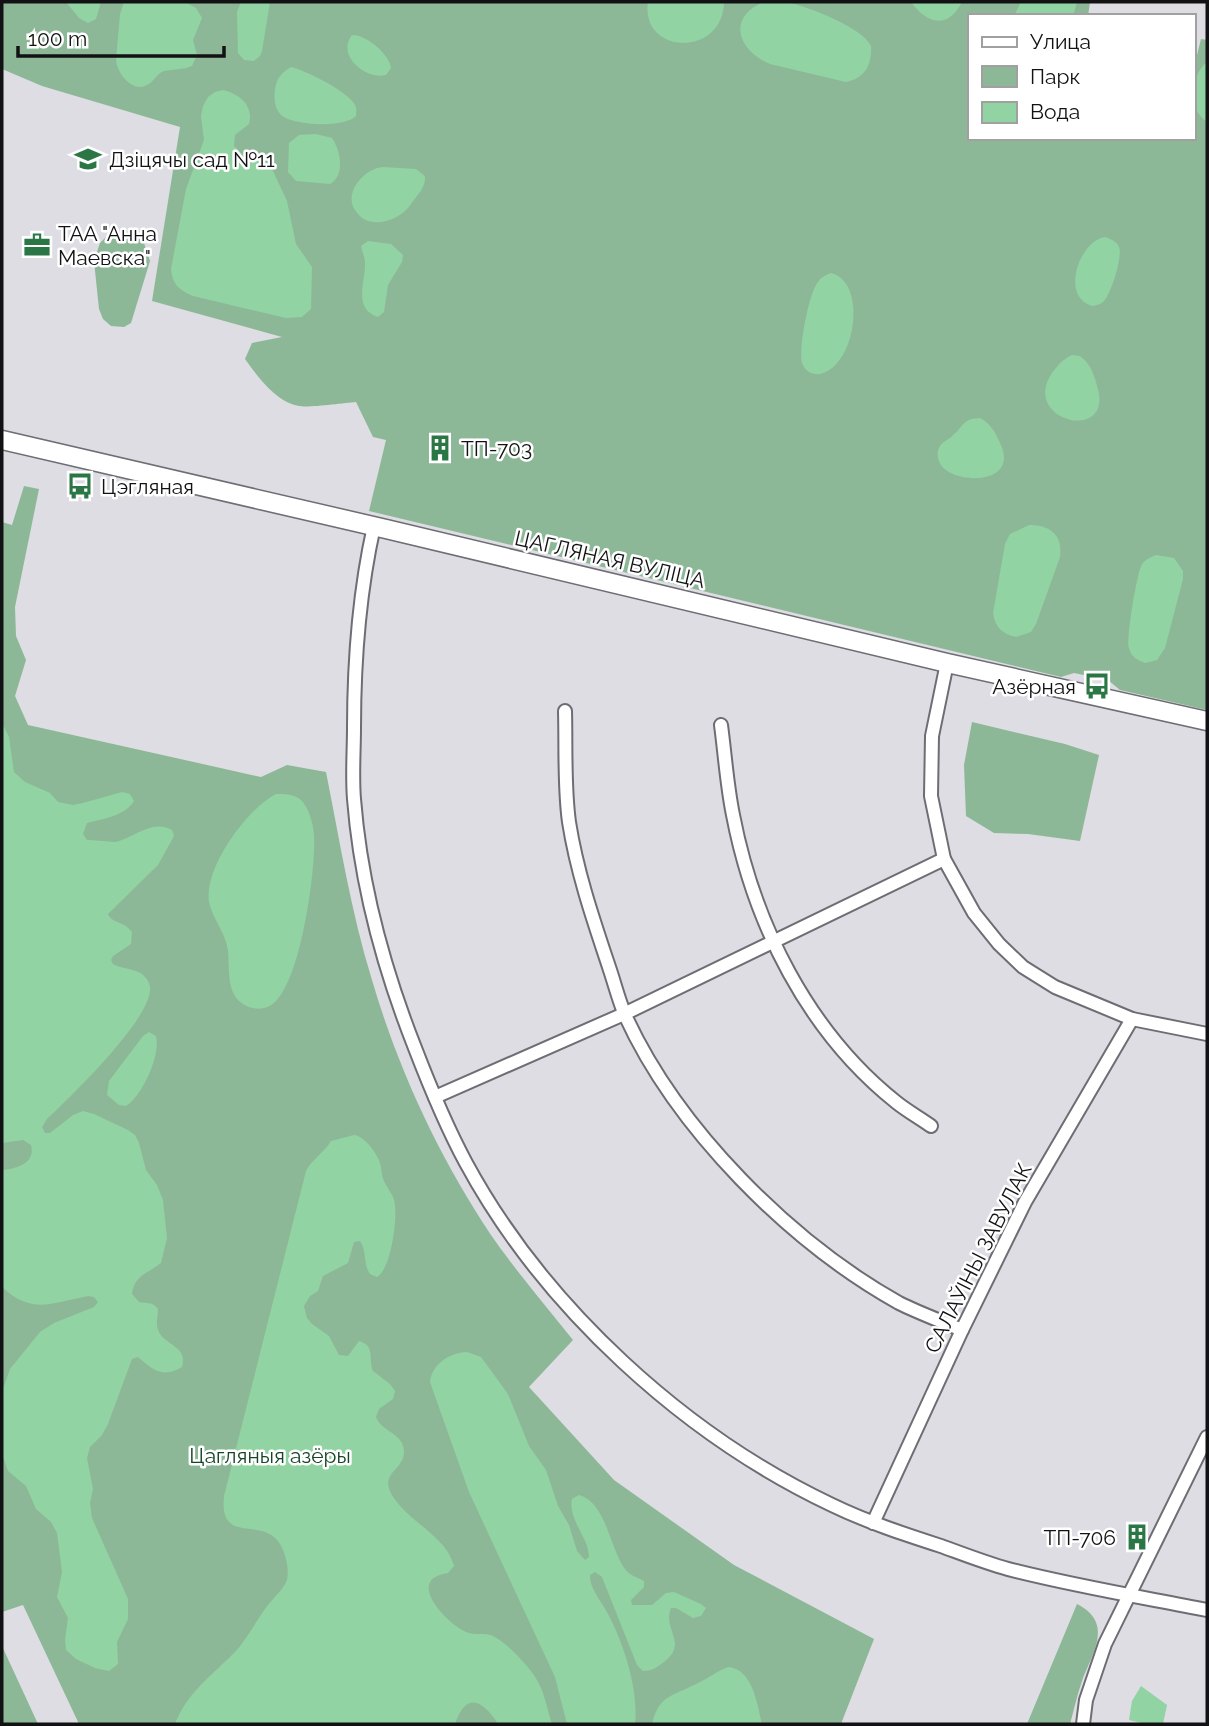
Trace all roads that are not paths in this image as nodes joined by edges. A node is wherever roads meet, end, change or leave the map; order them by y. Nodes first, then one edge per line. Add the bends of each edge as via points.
1 (2, 440) edge
2 (374, 526) junction
3 (947, 663) junction
4 (565, 711) dead end
5 (1207, 720) edge
6 (721, 725) dead end
7 (944, 859) junction
8 (773, 941) junction
9 (624, 1014) junction
10 (1132, 1019) junction
11 (1207, 1034) edge
12 (435, 1097) junction
13 (932, 1126) dead end
14 (962, 1330) junction
15 (1207, 1437) edge
16 (873, 1523) junction
17 (1131, 1594) junction
18 (1207, 1610) edge
19 (1083, 1724) edge

1 - 2 street, ЦАГЛЯНАЯ ВУЛІЦА
2 - 3 street, ЦАГЛЯНАЯ ВУЛІЦА
2 - 12 street via 354,659 354,797 367,896 383,961
3 - 5 street, ЦАГЛЯНАЯ ВУЛІЦА
3 - 7 street via 931,748 931,796
4 - 9 street via 569,821 591,915
6 - 8 street via 732,814 745,866
7 - 8 street
7 - 10 street via 974,913 1023,967 1055,987
8 - 9 street
8 - 13 street via 821,1024 896,1102
9 - 12 street
9 - 14 street via 700,1133 796,1231 900,1303
10 - 11 street
10 - 14 street, САЛАЎІНЫ ЗАВУЛАК via 1025,1202
12 - 16 street via 466,1163 531,1263 623,1361 678,1410 733,1448 820,1499
14 - 16 street, САЛАЎІНЫ ЗАВУЛАК
15 - 17 street
16 - 17 street via 1006,1568
17 - 18 street
17 - 19 street via 1094,1672

